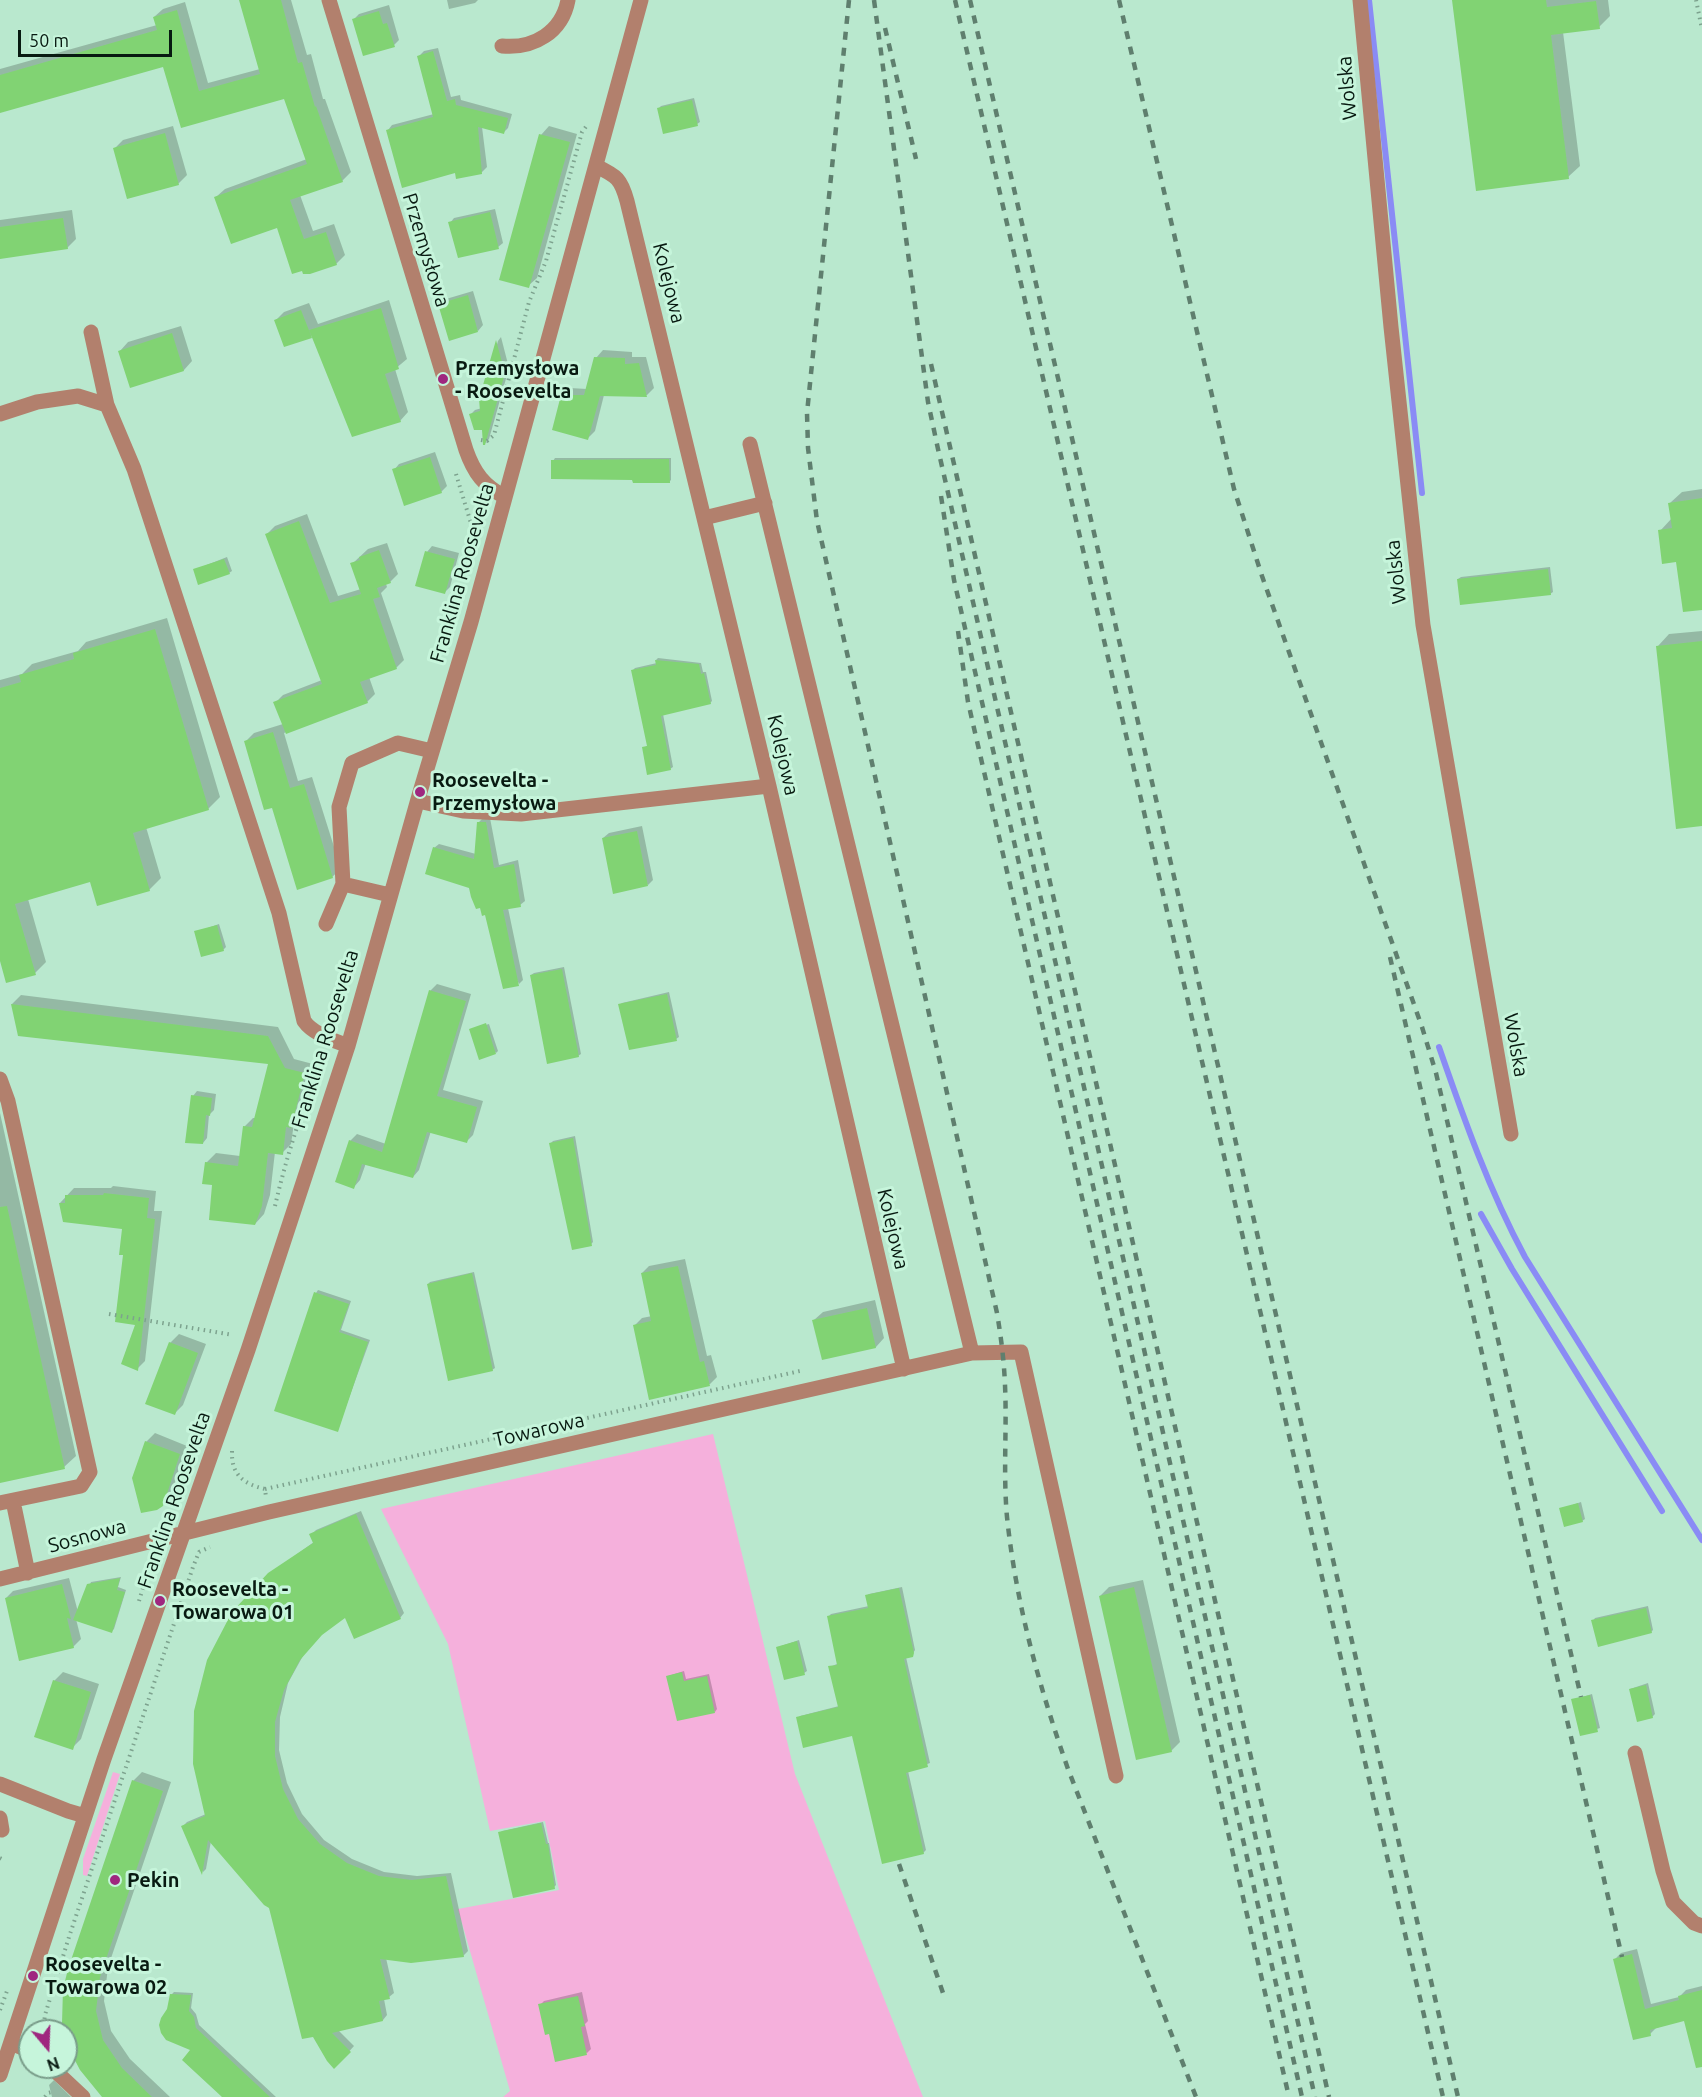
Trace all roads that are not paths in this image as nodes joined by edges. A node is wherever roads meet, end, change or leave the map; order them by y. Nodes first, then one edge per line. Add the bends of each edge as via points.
1 (329, 0) edge
2 (568, 0) edge
3 (641, 0) edge
4 (1360, 0) edge
5 (502, 46) dead end
6 (596, 166) junction
7 (91, 332) dead end
8 (107, 405) junction
9 (0, 414) edge
10 (750, 444) dead end
11 (505, 497) junction
12 (765, 503) junction
13 (704, 518) junction
14 (432, 751) junction
15 (769, 786) junction
16 (418, 801) junction
17 (343, 884) junction
18 (390, 895) junction
19 (326, 924) dead end
20 (348, 1046) junction
21 (0, 1079) edge
22 (1511, 1134) dead end
23 (972, 1353) junction
24 (904, 1369) junction
25 (6, 1502) edge
26 (184, 1533) junction
27 (28, 1573) junction
28 (0, 1579) edge
29 (1635, 1753) dead end
30 (1116, 1776) dead end
31 (0, 1784) edge
32 (85, 1816) junction
33 (1702, 1926) edge
34 (11, 2043) junction
35 (18, 2046) edge
36 (0, 2074) edge
37 (64, 2079) edge
38 (83, 2097) edge

1 - 11 street, Przemysłowa via 465,450 481,481
2 - 5 street via 565,13 547,37 517,47
3 - 6 street, Franklina Roosevelta
4 - 22 street, Wolska via 1423,625
6 - 11 street, Franklina Roosevelta
6 - 13 street, Kolejowa via 615,174 622,185
7 - 8 street
8 - 9 street via 78,396 37,402
8 - 20 street via 134,470 279,914 304,1021 308,1027
10 - 12 street
11 - 14 street, Franklina Roosevelta
12 - 13 street
12 - 23 street
13 - 15 street, Kolejowa
14 - 16 street, Franklina Roosevelta
14 - 17 street via 398,742 352,763 339,807
15 - 16 street via 520,814 463,811
15 - 24 street, Kolejowa
16 - 18 street, Franklina Roosevelta
17 - 18 street
17 - 19 street
18 - 20 street, Franklina Roosevelta
20 - 26 street, Franklina Roosevelta
21 - 25 street via 90,1472 81,1486
23 - 24 street, Towarowa
23 - 30 street, Towarowa via 1021,1352
24 - 26 street, Towarowa
25 - 27 street
26 - 27 street, Sosnowa
26 - 32 street, Franklina Roosevelta
27 - 28 street, Sosnowa
29 - 33 street via 1673,1902
31 - 32 street
32 - 34 street, Franklina Roosevelta
34 - 35 street
34 - 36 street, Franklina Roosevelta
37 - 38 street

